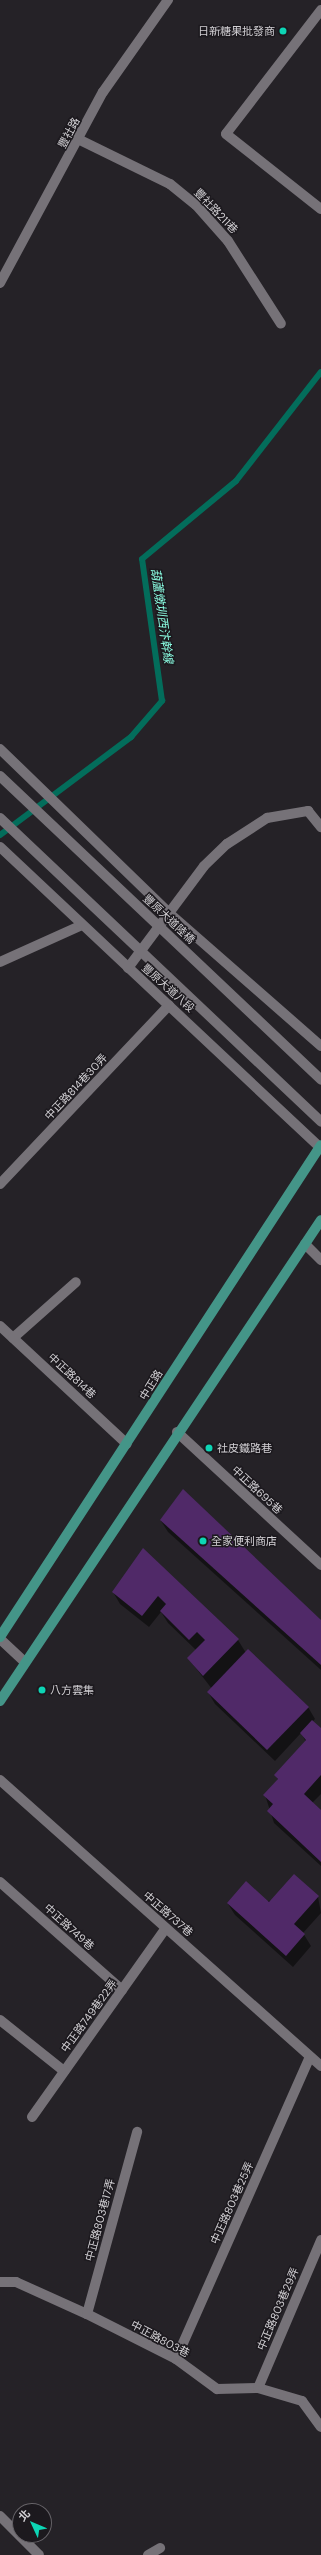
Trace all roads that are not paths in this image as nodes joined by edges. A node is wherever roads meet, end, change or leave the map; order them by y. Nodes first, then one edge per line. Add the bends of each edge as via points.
1 (168, 0) edge
2 (321, 10) edge
3 (80, 140) junction
4 (321, 209) edge
5 (0, 283) edge
6 (281, 324) dead end
7 (0, 749) edge
8 (0, 776) edge
9 (0, 818) edge
10 (321, 828) edge
11 (0, 847) edge
12 (169, 913) junction
13 (82, 925) junction
14 (2, 958) edge
15 (128, 968) junction
16 (169, 1005) junction
17 (321, 1046) edge
18 (321, 1080) edge
19 (321, 1122) edge
20 (321, 1146) edge
21 (0, 1184) edge
22 (321, 1220) edge
23 (305, 1244) junction
24 (321, 1260) edge
25 (76, 1282) dead end
26 (0, 1326) edge
27 (13, 1338) junction
28 (177, 1432) junction
29 (127, 1444) junction
30 (321, 1565) edge
31 (0, 1638) edge
32 (25, 1662) junction
33 (0, 1701) edge
34 (0, 1780) edge
35 (0, 1882) edge
36 (165, 1929) junction
37 (122, 1990) junction
38 (0, 2020) edge
39 (310, 2057) junction
40 (321, 2066) edge
41 (64, 2071) junction
42 (32, 2117) dead end
43 (137, 2132) dead end
44 (321, 2240) edge
45 (0, 2282) edge
46 (87, 2314) junction
47 (176, 2359) junction
48 (258, 2388) junction
49 (321, 2427) edge
50 (0, 2516) edge
51 (160, 2548) dead end
52 (39, 2555) edge
53 (148, 2555) edge

1 - 3 street, 豐社路 via 103,92
2 - 4 street via 226,134
3 - 5 street, 豐社路
3 - 6 street, 豐社路211巷 via 170,184 196,205 228,241
7 - 12 street
8 - 18 street, 豐原大道陸橋
9 - 19 street
10 - 12 street via 308,811 267,818 227,844 204,866
11 - 13 street, 豐原大道八段
12 - 15 street
12 - 17 street
13 - 14 street
13 - 15 street, 豐原大道八段
15 - 16 street, 豐原大道八段
16 - 20 street, 豐原大道八段
16 - 21 street, 中正路814巷30弄
20 - 29 main road, 中正路
22 - 23 main road
23 - 24 street
23 - 28 main road
25 - 27 street
26 - 27 street, 中正路814巷
27 - 29 street, 中正路814巷
28 - 30 street, 中正路695巷
28 - 32 main road
29 - 31 main road, 中正路
31 - 32 street
32 - 33 main road
34 - 36 street, 中正路737巷
35 - 37 street, 中正路749巷
36 - 37 street, 中正路749巷22弄
36 - 39 street, 中正路737巷 via 238,1989
37 - 41 street, 中正路749巷22弄
38 - 41 street
39 - 40 street, 中正路737巷
39 - 47 street, 中正路803巷25弄
41 - 42 street, 中正路749巷22弄
43 - 46 street, 中正路803巷17弄
44 - 48 street, 中正路803巷29弄
45 - 46 street, 中正路803巷 via 16,2282
46 - 47 street, 中正路803巷
47 - 48 street, 中正路803巷 via 217,2389
48 - 49 street, 中正路803巷 via 302,2401
50 - 52 street
51 - 53 street

